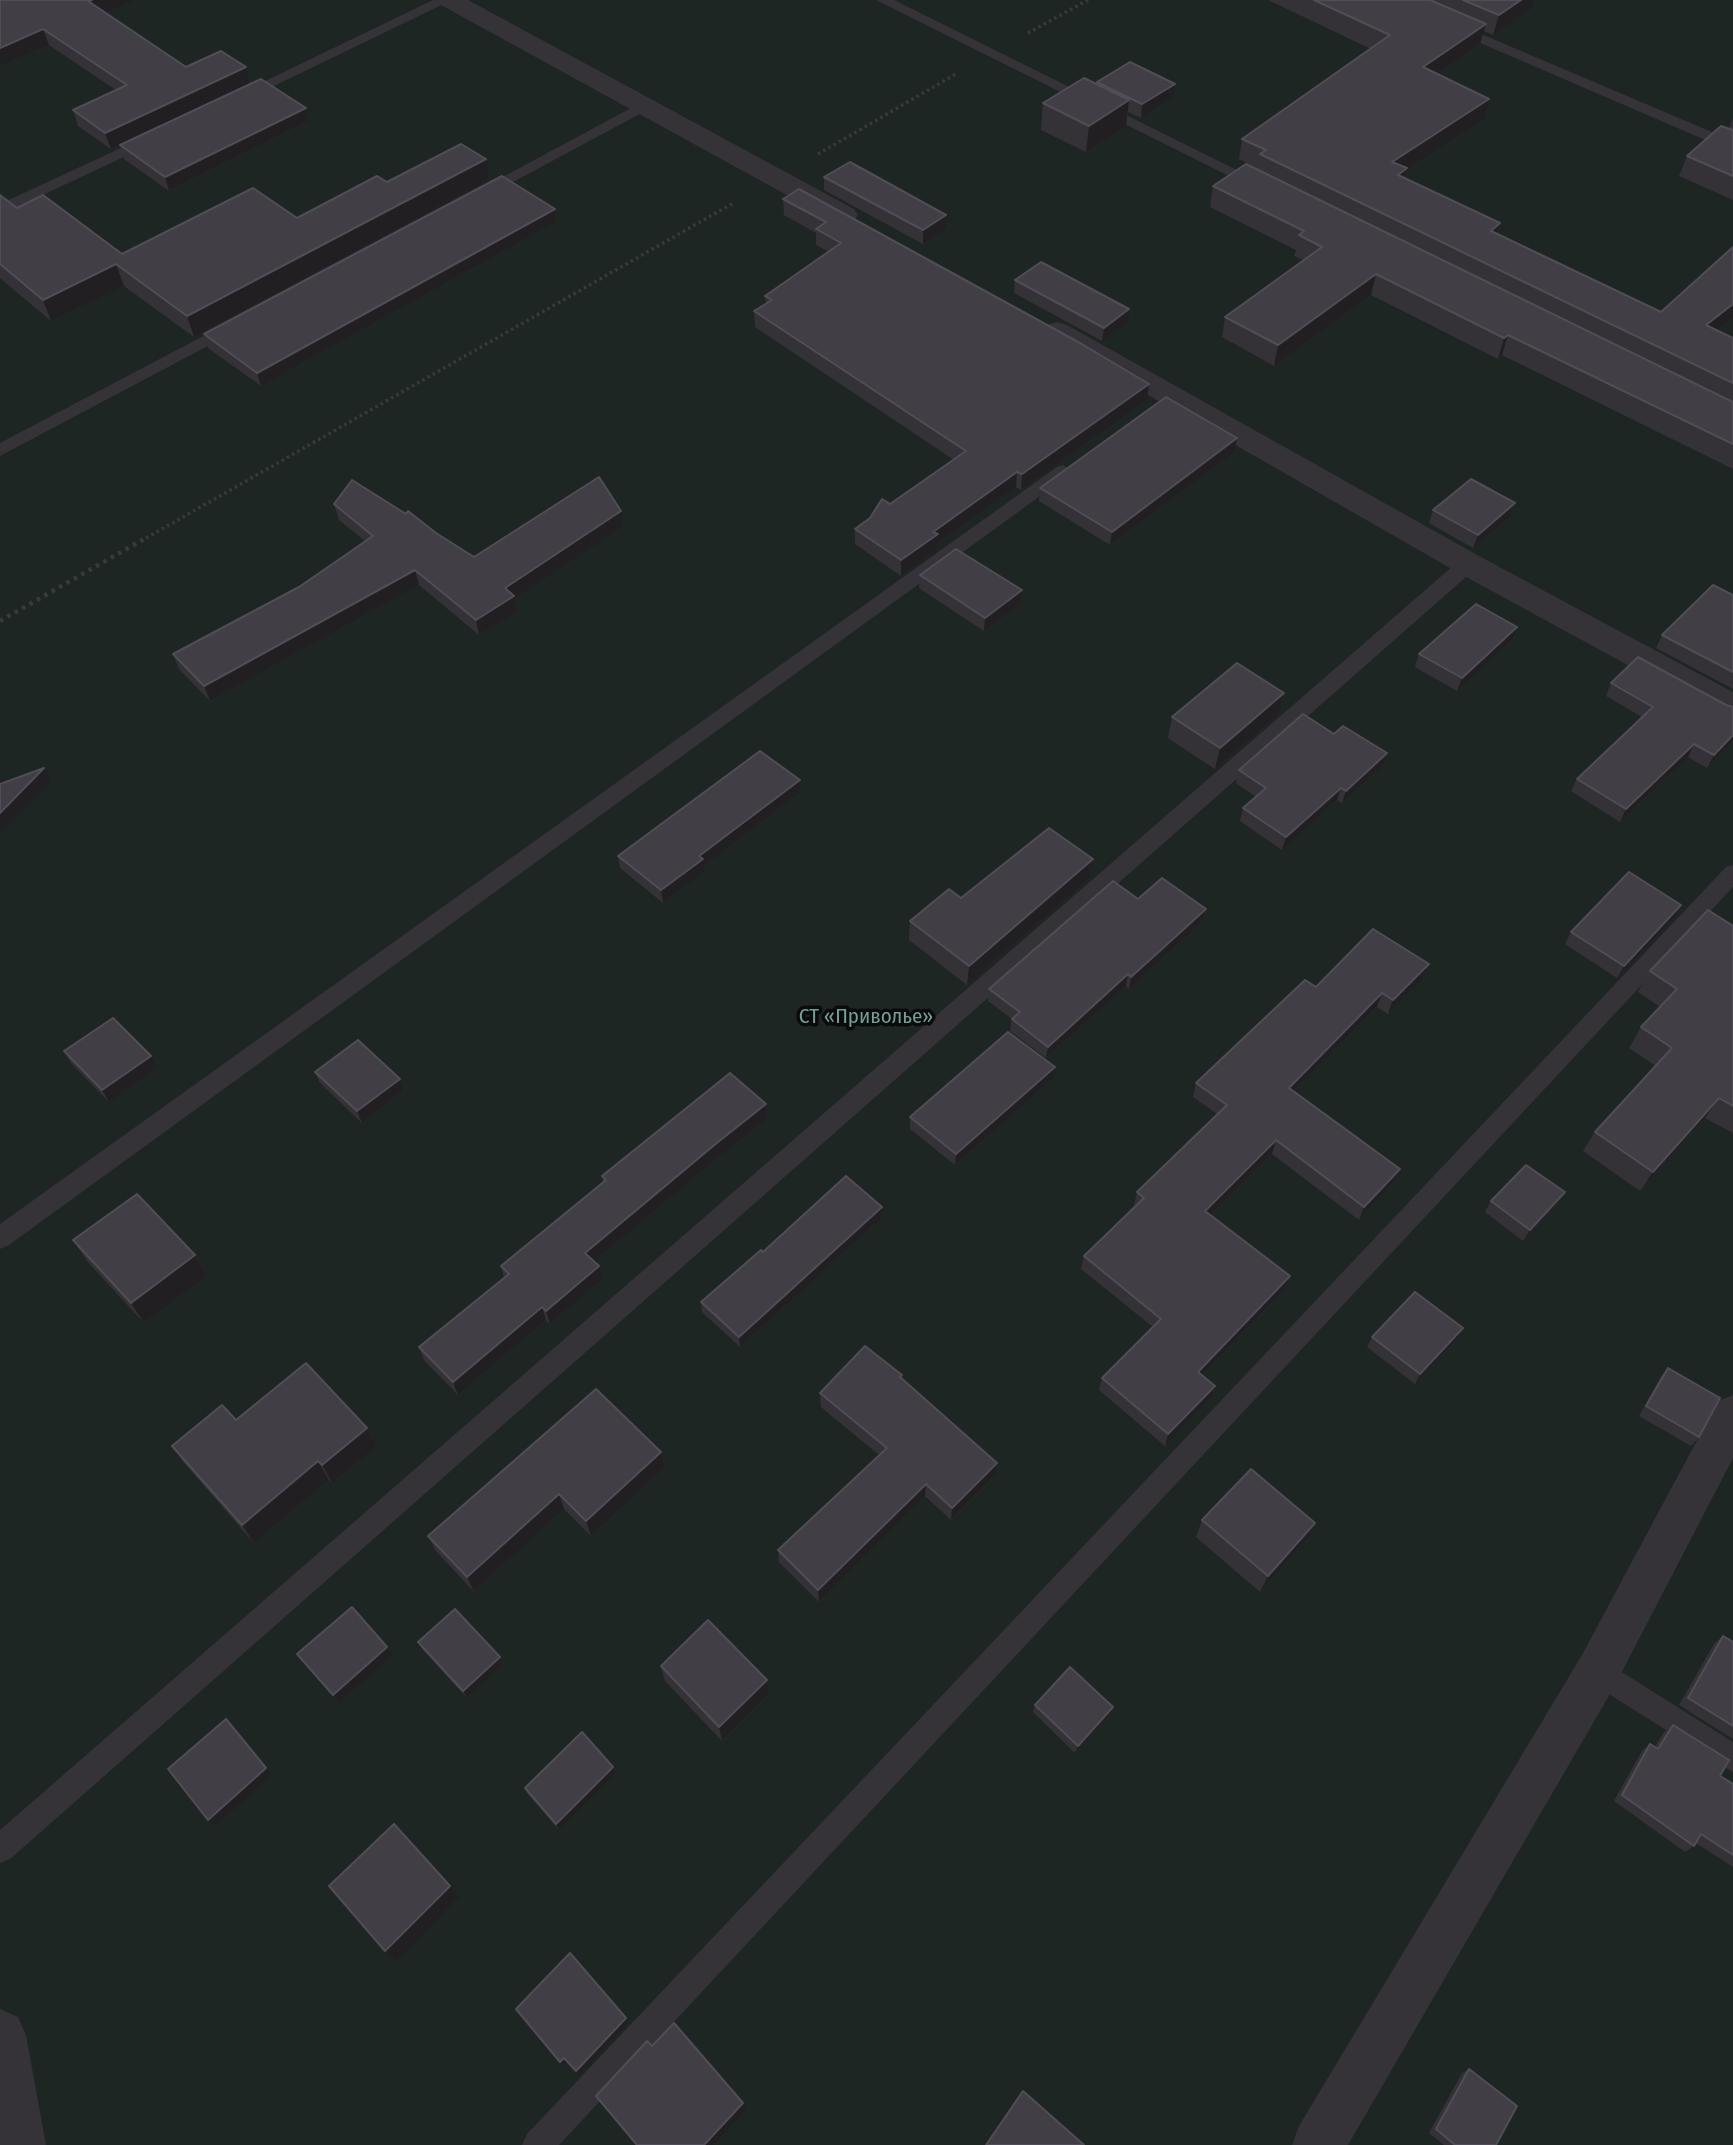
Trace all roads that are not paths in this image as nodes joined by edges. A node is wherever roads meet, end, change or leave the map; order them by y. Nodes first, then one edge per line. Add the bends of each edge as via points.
1 (447, 0) edge
2 (883, 0) edge
3 (1443, 22) edge
4 (223, 105) edge
5 (644, 106) junction
6 (161, 134) edge
7 (1733, 147) edge
8 (1276, 193) edge
9 (462, 203) edge
10 (0, 210) edge
11 (872, 230) edge
12 (1028, 315) edge
13 (243, 320) edge
14 (0, 450) edge
15 (1081, 459) edge
16 (1468, 564) junction
17 (1733, 707) edge
18 (1733, 873) edge
19 (0, 1238) edge
20 (1733, 1415) edge
21 (1598, 1671) junction
22 (1733, 1758) edge
23 (0, 1849) edge
24 (0, 2035) edge
25 (20, 2145) edge
26 (538, 2145) edge
27 (1318, 2145) edge

1 - 4 lane
1 - 5 street
2 - 8 lane
3 - 7 lane
5 - 9 lane
5 - 11 street
6 - 10 lane
12 - 16 street via 1160,402
13 - 14 lane
15 - 19 lane
16 - 17 street
16 - 23 lane
18 - 26 lane
20 - 21 street
21 - 22 lane
21 - 27 street
24 - 25 street

